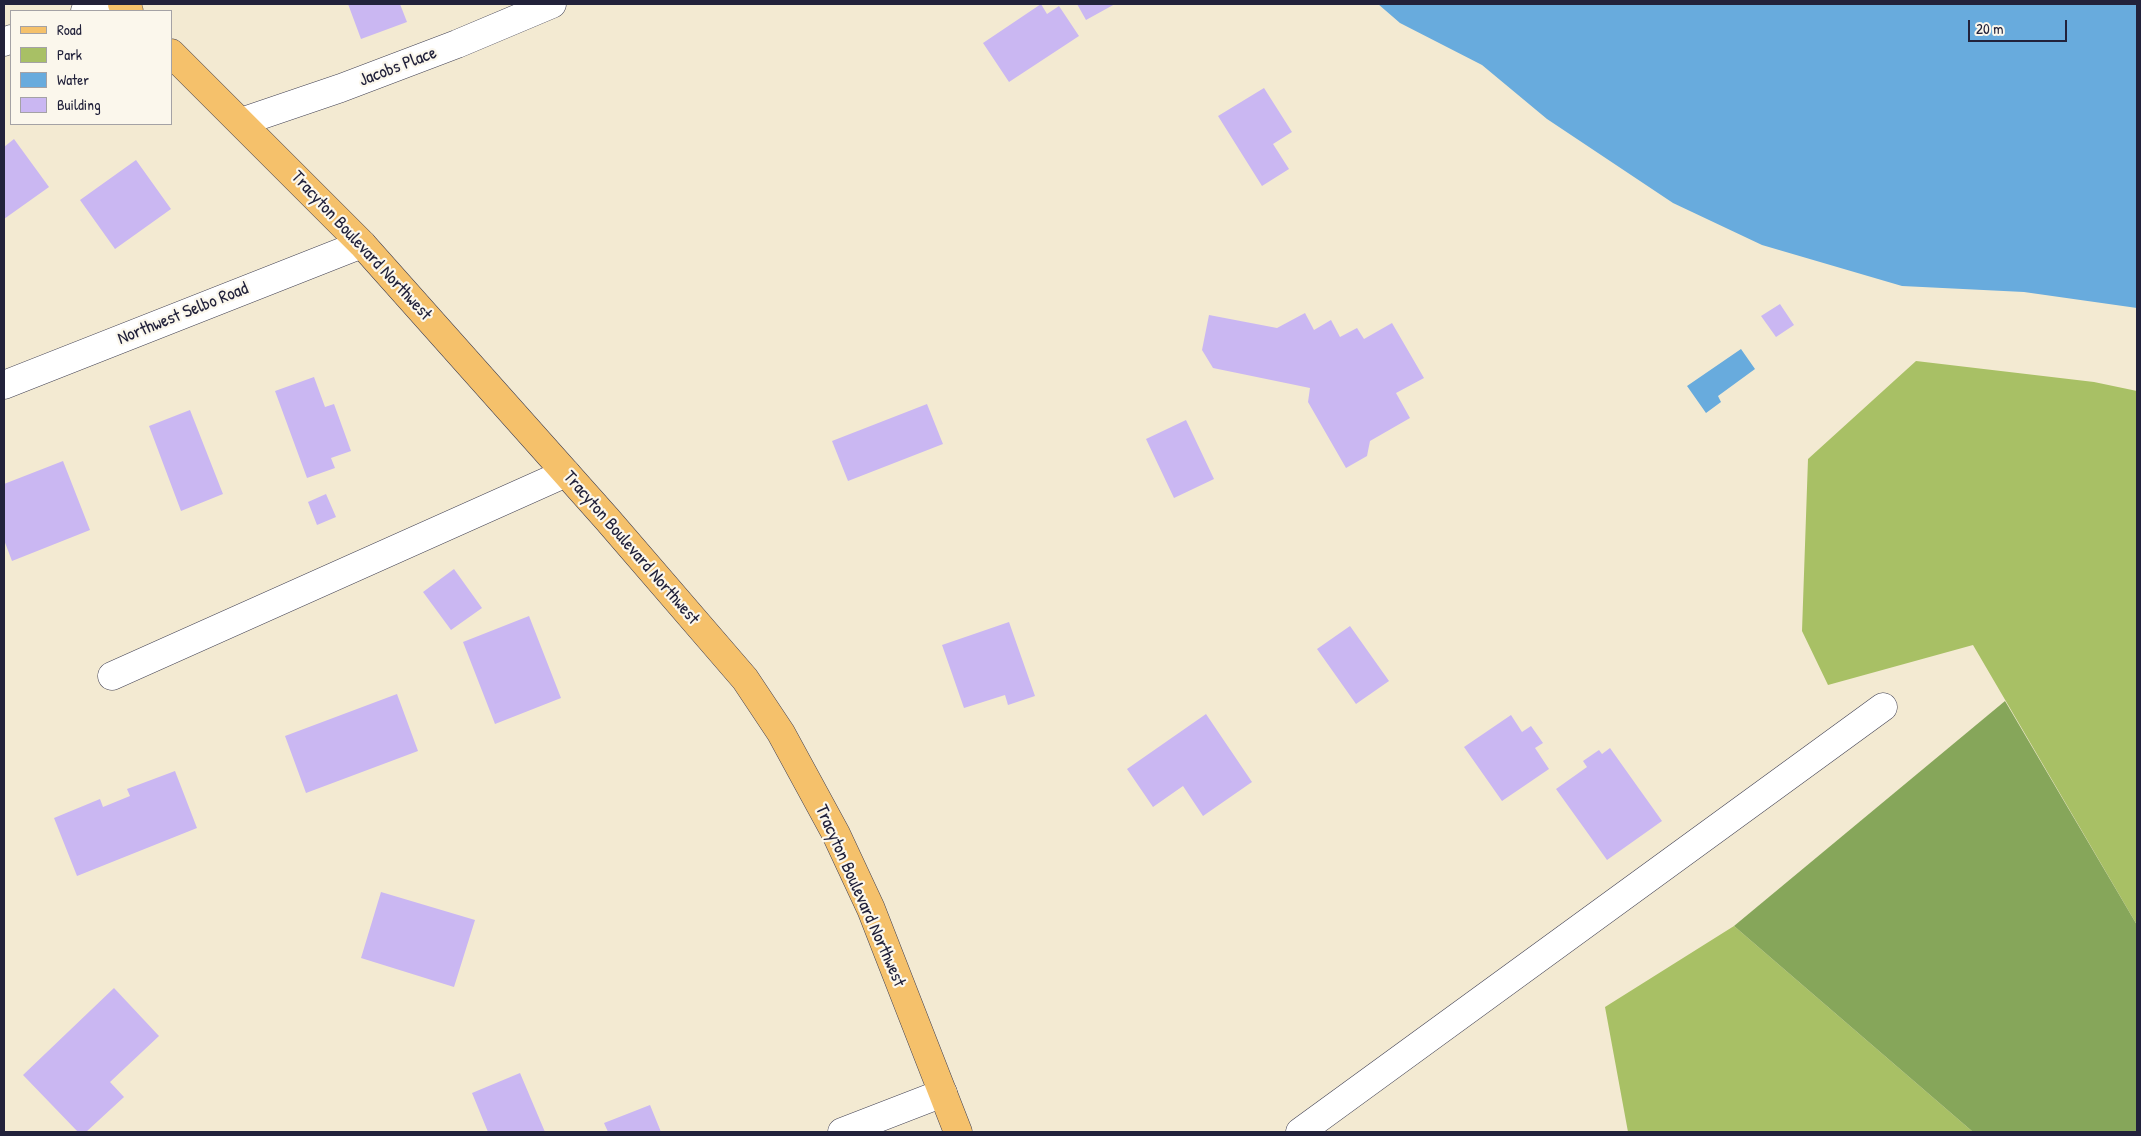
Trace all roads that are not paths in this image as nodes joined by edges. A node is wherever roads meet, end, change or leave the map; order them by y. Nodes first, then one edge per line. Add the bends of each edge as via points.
1 (105, 4) edge
2 (552, 4) edge
3 (88, 10) edge
4 (172, 54) edge
5 (241, 122) junction
6 (362, 244) junction
7 (4, 385) edge
8 (566, 474) junction
9 (112, 676) dead end
10 (1883, 707) dead end
11 (942, 1093) junction
12 (842, 1132) edge
13 (958, 1132) edge
14 (1300, 1132) edge

1 - 3 street
2 - 5 street, Jacobs Place via 439,51
4 - 5 main road, Tracyton Boulevard Northwest
5 - 6 main road, Tracyton Boulevard Northwest
6 - 7 street, Northwest Selbo Road
6 - 8 main road, Tracyton Boulevard Northwest
8 - 9 street
8 - 11 main road, Tracyton Boulevard Northwest via 744,679 781,733 828,819 870,909
10 - 14 street
11 - 12 street
11 - 13 main road, Tracyton Boulevard Northwest

